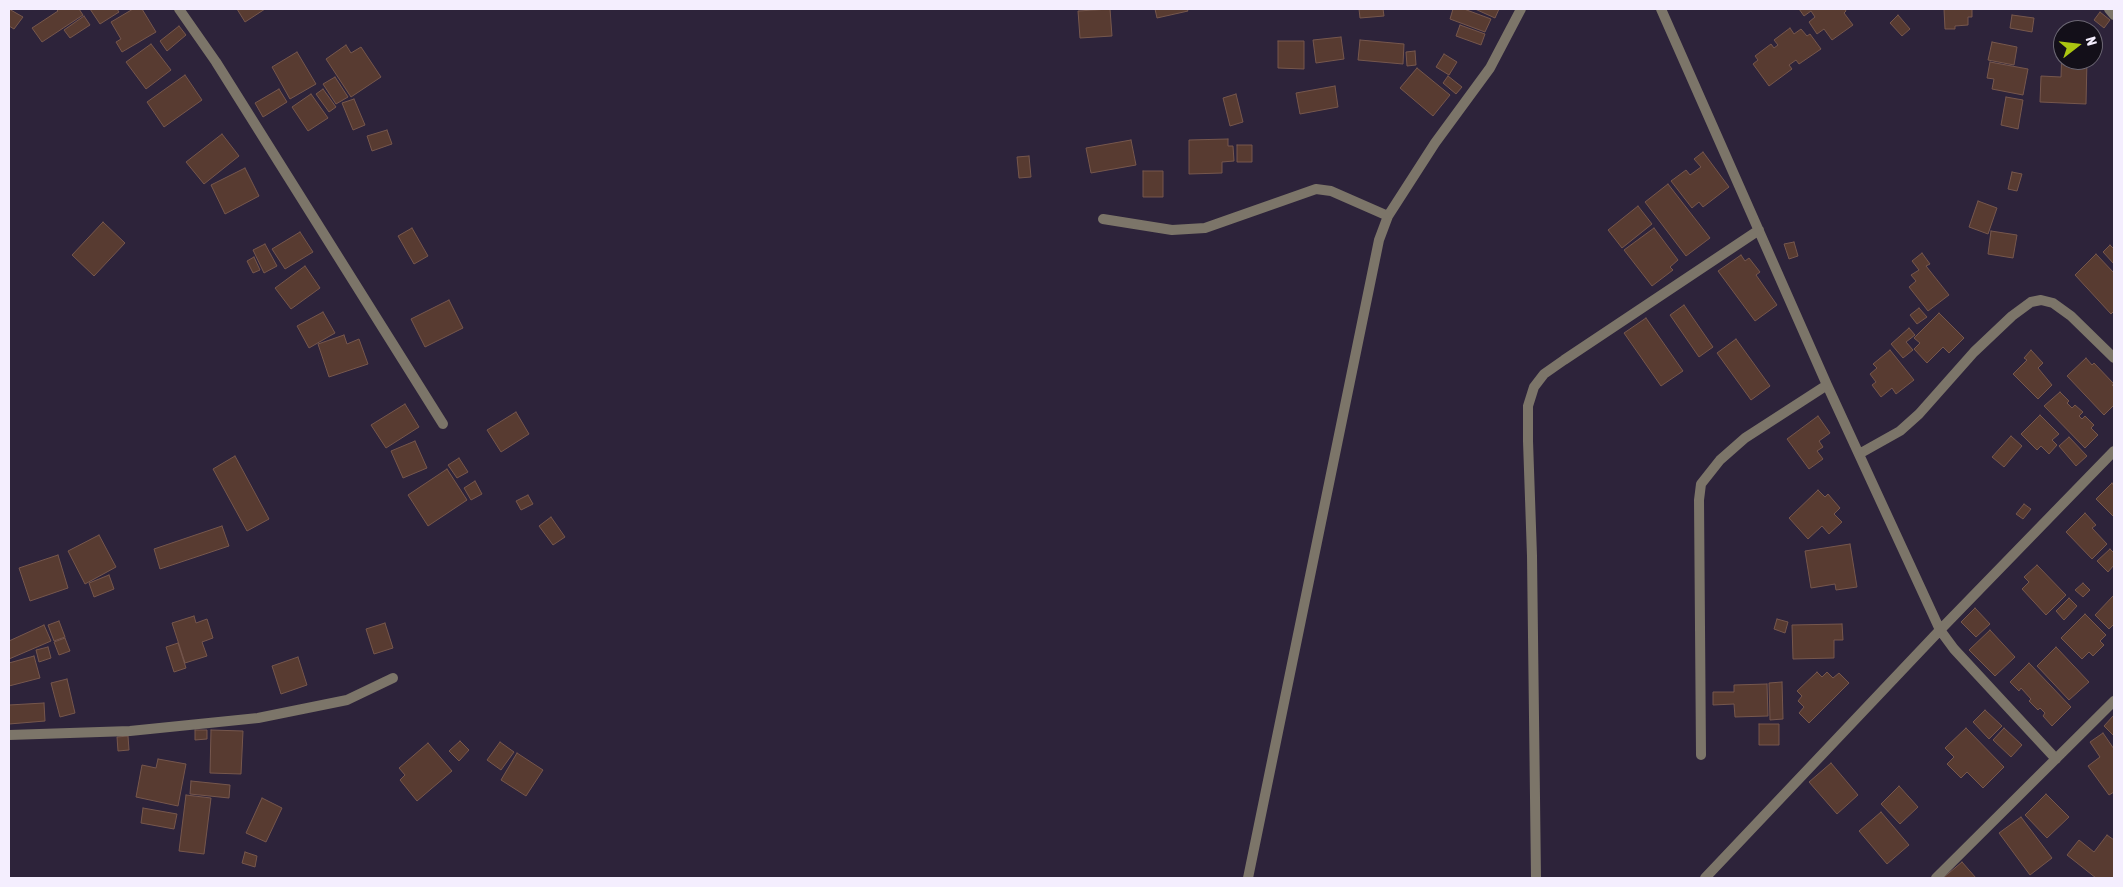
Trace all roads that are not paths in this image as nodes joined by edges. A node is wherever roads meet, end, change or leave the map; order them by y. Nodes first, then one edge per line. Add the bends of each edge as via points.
1 (179, 9) edge
2 (1522, 9) edge
3 (1661, 9) edge
4 (2109, 9) edge
5 (2114, 16) edge
6 (1388, 216) junction
7 (1103, 219) dead end
8 (1758, 230) junction
9 (2114, 358) edge
10 (1826, 384) junction
11 (443, 424) dead end
12 (2114, 451) edge
13 (1858, 454) junction
14 (1940, 630) junction
15 (392, 678) dead end
16 (2114, 701) edge
17 (9, 735) edge
18 (1701, 755) dead end
19 (2056, 759) junction
20 (1248, 878) edge
21 (1536, 878) edge
22 (1705, 878) edge
23 (1936, 878) edge

1 - 11 street via 262,134
2 - 6 street via 1490,68 1435,143
3 - 8 street
4 - 5 street
6 - 7 street via 1331,191 1316,189 1205,228 1172,230
6 - 20 street via 1379,240
8 - 10 street
8 - 21 street via 1544,374 1534,387 1528,406 1528,440
9 - 13 street via 2053,303 2031,302 1974,352 1900,431
10 - 13 street
10 - 18 street via 1745,438 1720,460 1701,484
12 - 14 street
13 - 14 street
14 - 19 street
14 - 22 street
15 - 17 street via 347,700 258,718 130,731
16 - 19 street
19 - 23 street

